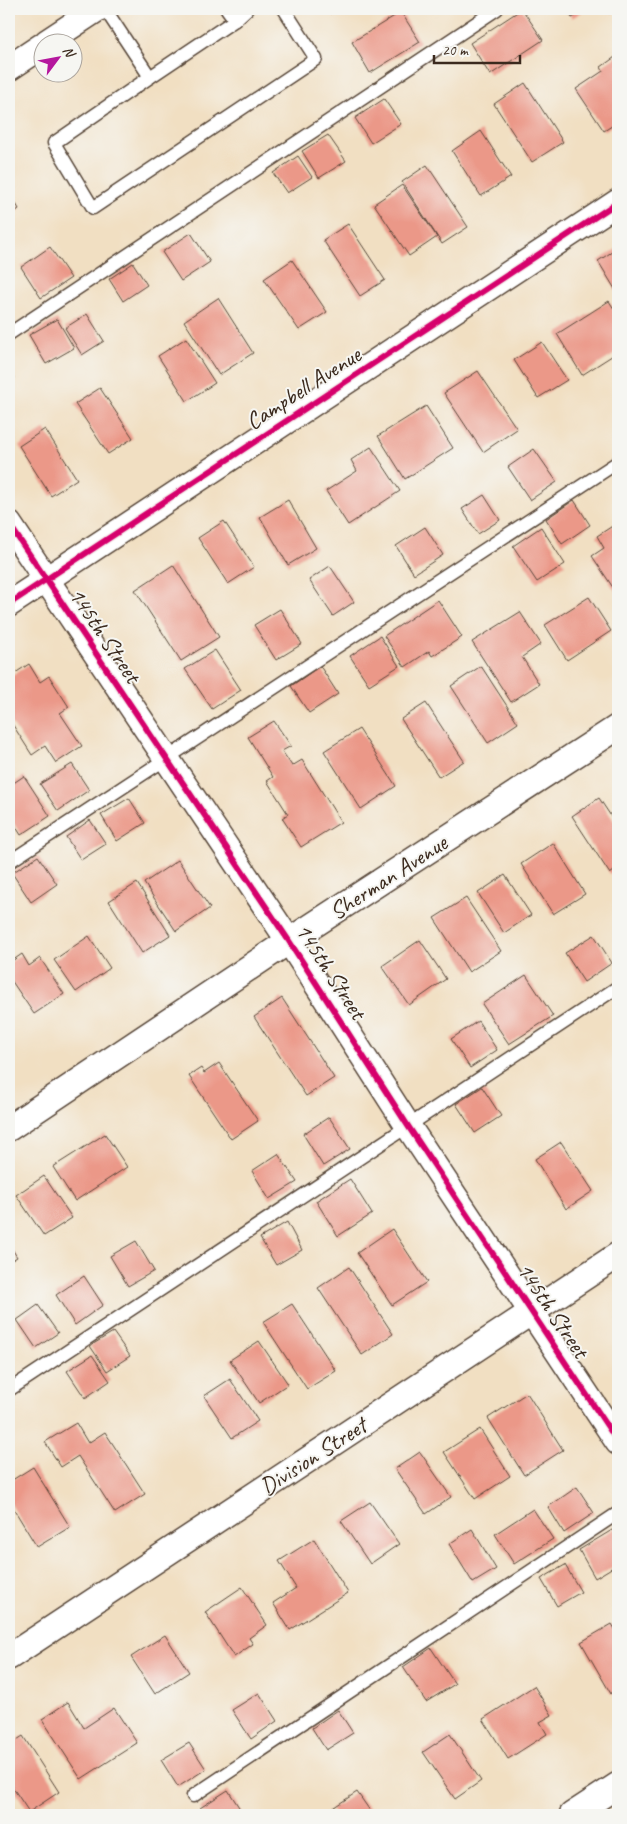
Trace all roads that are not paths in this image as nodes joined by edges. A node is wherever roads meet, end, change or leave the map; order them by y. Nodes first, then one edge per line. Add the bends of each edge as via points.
1 (98, 9) edge
2 (105, 9) edge
3 (227, 9) edge
4 (247, 9) edge
5 (284, 9) edge
6 (497, 9) edge
7 (235, 20) junction
8 (62, 32) edge
9 (32, 53) edge
10 (9, 68) edge
11 (150, 77) junction
12 (618, 202) edge
13 (9, 334) edge
14 (618, 462) edge
15 (9, 524) edge
16 (46, 580) junction
17 (9, 604) edge
18 (618, 727) edge
19 (165, 758) junction
20 (9, 862) edge
21 (289, 941) junction
22 (618, 988) edge
23 (408, 1126) junction
24 (9, 1128) edge
25 (618, 1255) edge
26 (532, 1312) junction
27 (9, 1390) edge
28 (618, 1442) edge
29 (618, 1513) edge
30 (9, 1657) edge
31 (618, 1785) edge
32 (193, 1796) dead end
33 (572, 1815) edge

1 - 8 street
2 - 11 lane
3 - 7 lane
4 - 7 lane
5 - 11 lane via 316,59 93,208 54,143
6 - 13 lane
7 - 11 lane
9 - 10 street
12 - 16 street, Campbell Avenue
14 - 19 lane
15 - 16 street, 145th Street
16 - 17 street, Campbell Avenue
16 - 19 street, 145th Street
18 - 21 street, Sherman Avenue
19 - 20 lane
19 - 21 street, 145th Street
21 - 23 street, 145th Street
21 - 24 street, Sherman Avenue
22 - 23 lane
23 - 26 street, 145th Street
23 - 27 lane
25 - 26 street, Division Street
26 - 28 street, 145th Street
26 - 30 street, Division Street
29 - 32 lane
31 - 33 street

